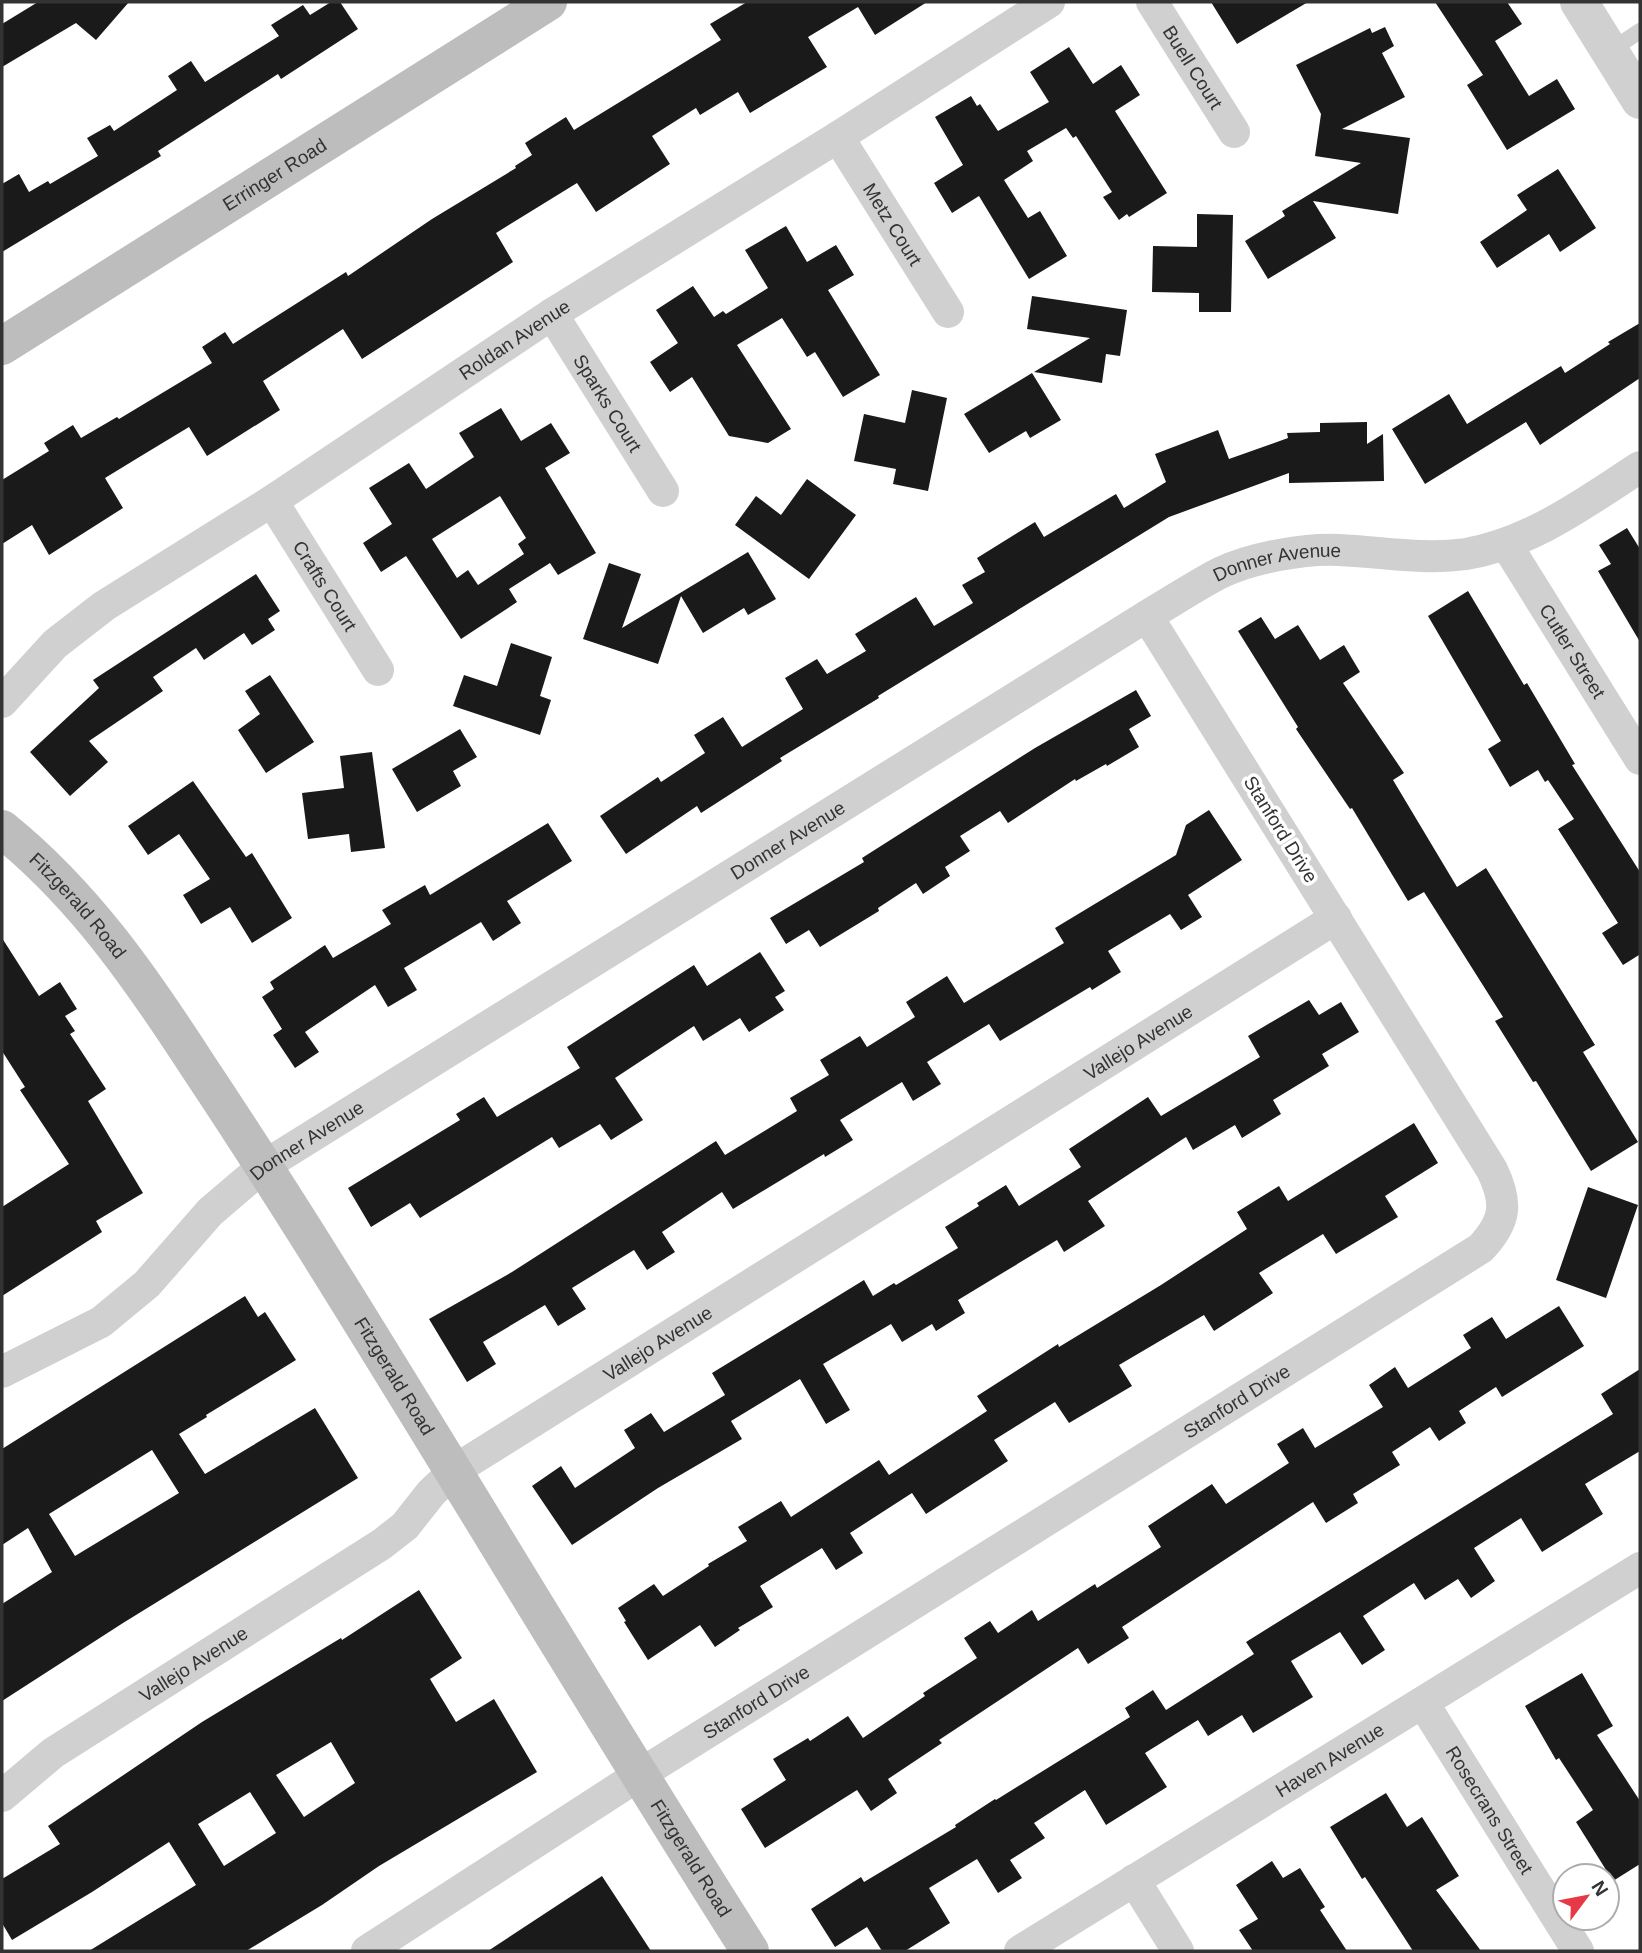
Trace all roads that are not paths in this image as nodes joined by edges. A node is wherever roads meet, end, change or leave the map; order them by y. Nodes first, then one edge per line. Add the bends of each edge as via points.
1 (548, 2) edge
2 (1049, 2) edge
3 (1152, 2) edge
4 (1578, 2) edge
5 (1625, 41) edge
6 (1640, 100) edge
7 (1234, 132) dead end
8 (838, 137) junction
9 (948, 312) dead end
10 (552, 314) junction
11 (2, 346) edge
12 (1640, 467) edge
13 (663, 491) dead end
14 (272, 501) junction
15 (1506, 544) junction
16 (1147, 616) junction
17 (378, 670) dead end
18 (2, 702) edge
19 (1640, 759) edge
20 (2, 830) edge
21 (1336, 918) junction
22 (264, 1166) junction
23 (2, 1372) edge
24 (455, 1470) junction
25 (1640, 1568) edge
26 (1423, 1703) junction
27 (639, 1776) junction
28 (2, 1796) edge
29 (1134, 1880) junction
30 (367, 1951) edge
31 (750, 1951) edge
32 (1020, 1951) edge
33 (1178, 1951) edge
34 (1577, 1951) edge

1 - 11 main road, Erringer Road
2 - 8 street, Roldan Avenue
3 - 7 street, Buell Court
4 - 5 street
5 - 6 street
8 - 9 street, Metz Court
8 - 10 street, Roldan Avenue
10 - 13 street, Sparks Court
10 - 14 street, Roldan Avenue
12 - 15 street, Donner Avenue via 1552,523
14 - 17 street, Crafts Court
14 - 18 street, Roldan Avenue via 104,606 55,644
15 - 16 street, Donner Avenue via 1429,558 1336,550 1281,554 1222,572
15 - 19 street, Cutler Street
16 - 21 street, Stanford Drive
16 - 22 street, Donner Avenue
20 - 22 main road, Fitzgerald Road via 105,932
21 - 24 street, Vallejo Avenue
21 - 27 street, Stanford Drive via 1502,1189 1503,1212 1495,1232 1480,1248
22 - 23 street, Donner Avenue via 211,1212 147,1284 101,1322
22 - 24 main road, Fitzgerald Road
24 - 27 main road, Fitzgerald Road
24 - 28 street, Vallejo Avenue via 405,1526 382,1544 53,1753
25 - 26 street, Haven Avenue
26 - 29 street, Haven Avenue
26 - 34 street, Rosecrans Street
27 - 30 street, Stanford Drive
27 - 31 main road, Fitzgerald Road
29 - 32 street, Haven Avenue
29 - 33 street

